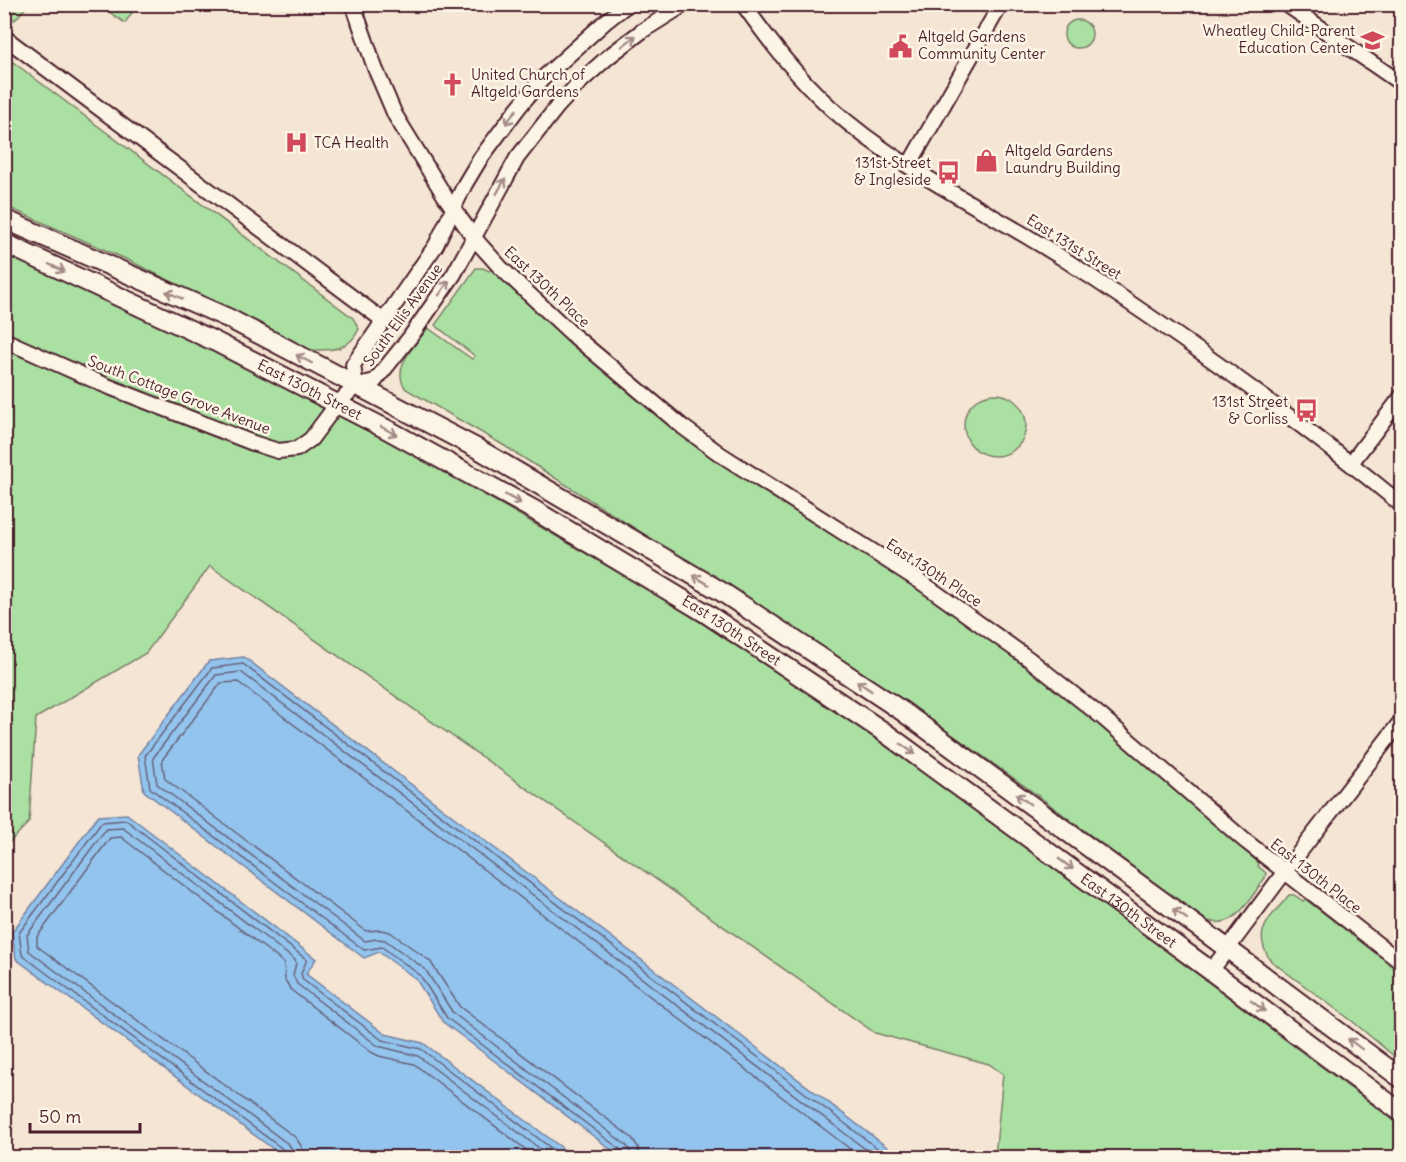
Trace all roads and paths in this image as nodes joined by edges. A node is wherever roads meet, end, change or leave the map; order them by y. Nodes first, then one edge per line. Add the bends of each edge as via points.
1 (353, 4) edge
2 (628, 4) edge
3 (685, 4) edge
4 (743, 4) edge
5 (1001, 4) edge
6 (1286, 4) edge
7 (4, 37) edge
8 (1401, 84) edge
9 (909, 165) junction
10 (454, 209) junction
11 (4, 219) edge
12 (474, 238) junction
13 (4, 243) edge
14 (384, 321) junction
15 (4, 340) edge
16 (356, 386) junction
17 (1401, 396) edge
18 (337, 404) junction
19 (1351, 464) junction
20 (1401, 505) edge
21 (1401, 720) edge
22 (1284, 873) junction
23 (1228, 949) junction
24 (1401, 963) edge
25 (1212, 971) junction
26 (1401, 1079) edge
27 (1401, 1113) edge

1 - 10 street, East 130th Place via 395,115
2 -> 10 street, South Ellis Avenue via 542,79 480,159
12 -> 3 street, South Ellis Avenue via 517,158 556,108 608,57
4 - 9 street, East 131st Street via 808,86 858,130
5 - 9 street
6 - 8 street
7 - 14 street
9 - 19 street, East 131st Street via 1138,308
10 - 12 street, East 130th Place
10 - 14 street, South Ellis Avenue via 436,245
16 -> 11 main road, East 130th Street via 228,318
16 -> 12 street, South Ellis Avenue via 375,381 411,336
12 - 22 street, East 130th Place via 573,335 683,427 927,586 1029,659
13 -> 18 main road, East 130th Street via 216,342
14 - 16 street, South Ellis Avenue via 353,365
15 - 18 street, South Cottage Grove Avenue via 107,386 278,451 297,449 311,439
16 - 18 street, South Cottage Grove Avenue
23 -> 16 main road, East 130th Street via 902,711 722,592 490,455
17 - 19 street
18 -> 25 main road, East 130th Street via 534,510 704,612 884,732
19 - 20 street, East 131st Street
21 - 22 street
22 - 23 street
22 - 24 street, East 130th Place
23 - 25 street
26 -> 23 main road, East 130th Street
25 -> 27 main road, East 130th Street

